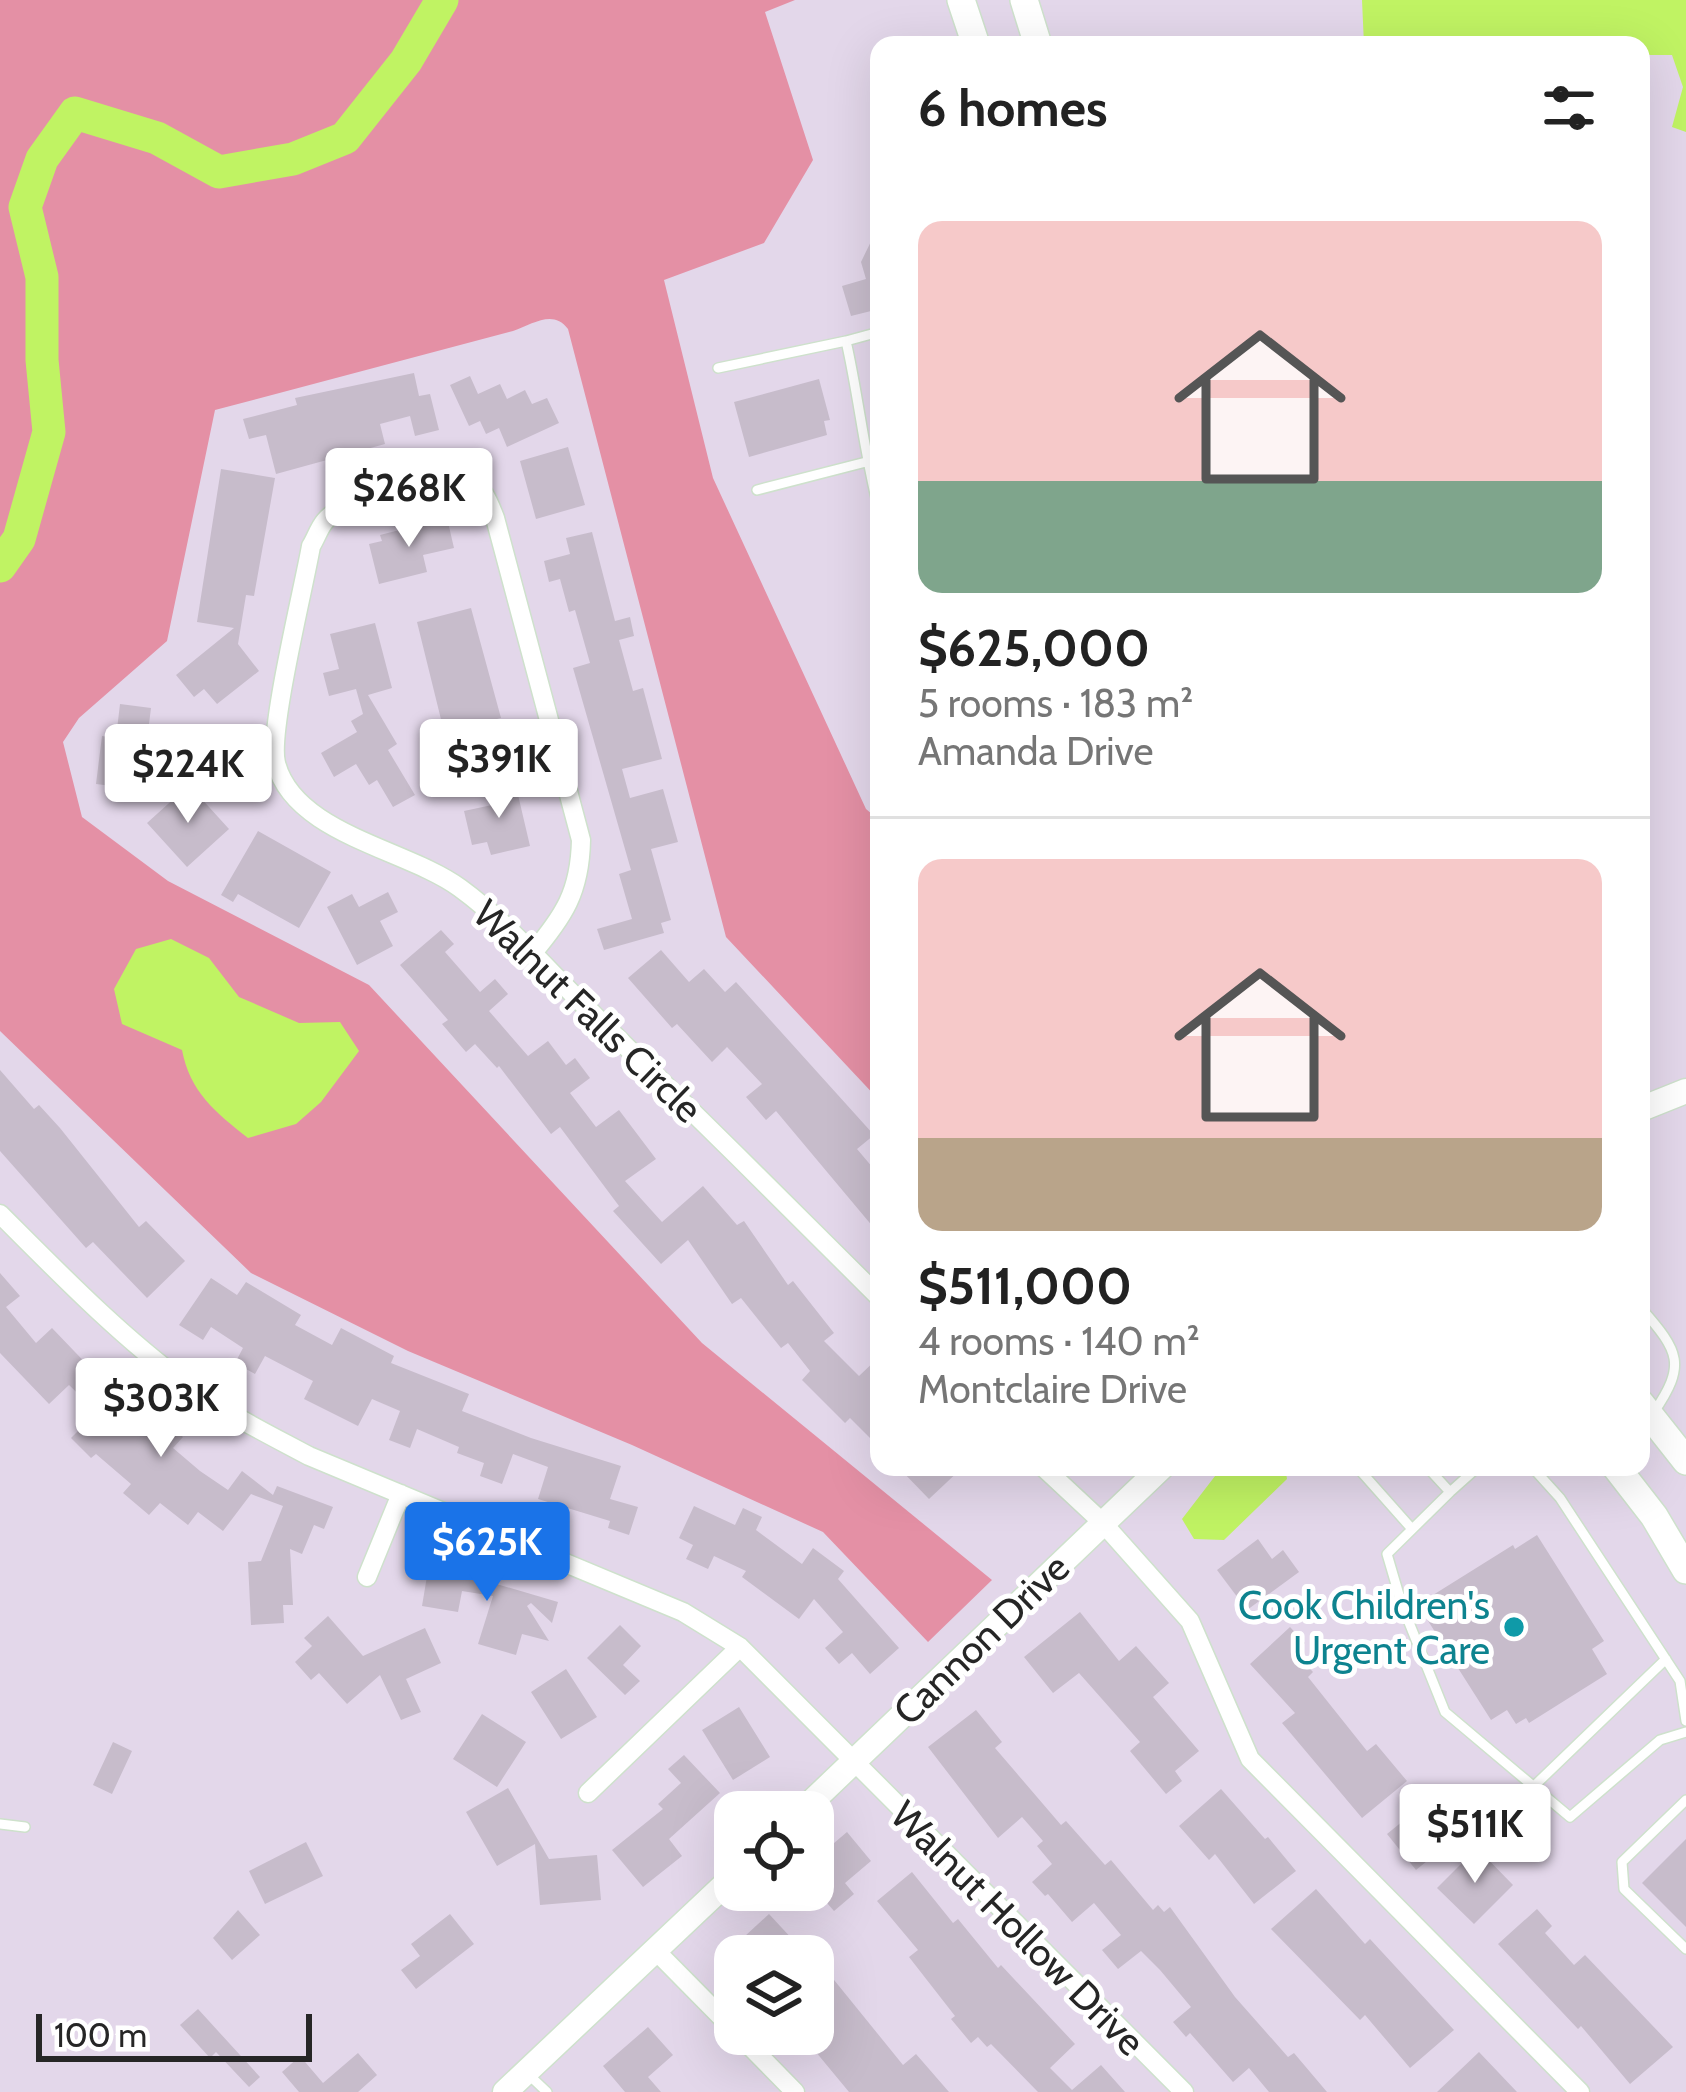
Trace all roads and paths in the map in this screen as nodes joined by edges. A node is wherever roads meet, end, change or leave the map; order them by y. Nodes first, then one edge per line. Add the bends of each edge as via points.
1 (961, 0) edge
2 (1024, 0) edge
3 (973, 36) edge
4 (1036, 36) edge
5 (870, 334) edge
6 (846, 341) junction
7 (718, 368) dead end
8 (870, 413) edge
9 (862, 415) junction
10 (866, 462) junction
11 (870, 477) edge
12 (757, 490) dead end
13 (531, 955) junction
14 (1686, 1091) edge
15 (1650, 1105) edge
16 (0, 1214) edge
17 (870, 1289) edge
18 (1650, 1318) edge
19 (1650, 1407) edge
20 (1650, 1414) edge
21 (1686, 1461) edge
22 (1053, 1476) edge
23 (1152, 1476) edge
24 (1365, 1476) edge
25 (1435, 1476) edge
26 (1468, 1476) edge
27 (1540, 1476) edge
28 (1623, 1476) edge
29 (1450, 1492) junction
30 (400, 1493) junction
31 (1102, 1522) junction
32 (1412, 1529) junction
33 (1686, 1570) edge
34 (367, 1577) dead end
35 (740, 1647) junction
36 (1666, 1659) junction
37 (1686, 1721) edge
38 (1686, 1732) edge
39 (853, 1763) junction
40 (1533, 1787) junction
41 (824, 1791) edge
42 (588, 1793) dead end
43 (1686, 1800) edge
44 (0, 1824) edge
45 (26, 1827) dead end
46 (714, 1895) edge
47 (1686, 1949) edge
48 (656, 1951) junction
49 (714, 2010) edge
50 (758, 2055) edge
51 (526, 2072) junction
52 (505, 2092) edge
53 (547, 2092) edge
54 (795, 2092) edge
55 (1184, 2092) edge
56 (1580, 2092) edge

1 - 3 main road
2 - 4 main road
5 - 6 lane
6 - 7 lane
6 - 9 lane
8 - 9 lane
9 - 10 lane
10 - 11 lane
10 - 12 lane
13 - 13 street, Walnut Falls Circle via 460,888 326,824 296,798 275,762 311,546 324,521 372,493 439,476 467,478 486,494 495,518 580,840 580,875 561,920
13 - 17 street, Walnut Falls Circle
14 - 15 street
16 - 30 street, Walnut Hollow Drive via 190,1388 309,1456
18 - 19 lane via 1683,1356 1686,1373 1679,1390
20 - 21 main road
22 - 31 street
23 - 31 street, Cannon Drive
24 - 32 lane
25 - 29 lane
26 - 29 lane
27 - 36 lane
28 - 33 main road
29 - 32 lane
30 - 34 street
30 - 35 street, Walnut Hollow Drive via 683,1612
31 - 39 street, Cannon Drive
31 - 56 street via 1190,1621 1250,1759
32 - 40 lane via 1387,1554 1445,1712
35 - 39 street, Walnut Hollow Drive
35 - 42 street
36 - 37 lane via 1680,1681
36 - 40 lane
38 - 40 lane via 1660,1740 1570,1817
39 - 41 street, Cannon Drive
39 - 55 street, Walnut Hollow Drive
43 - 47 lane via 1622,1862 1624,1889
44 - 45 lane
46 - 48 street
48 - 49 street
48 - 51 street
50 - 54 street
51 - 52 street
51 - 53 lane

